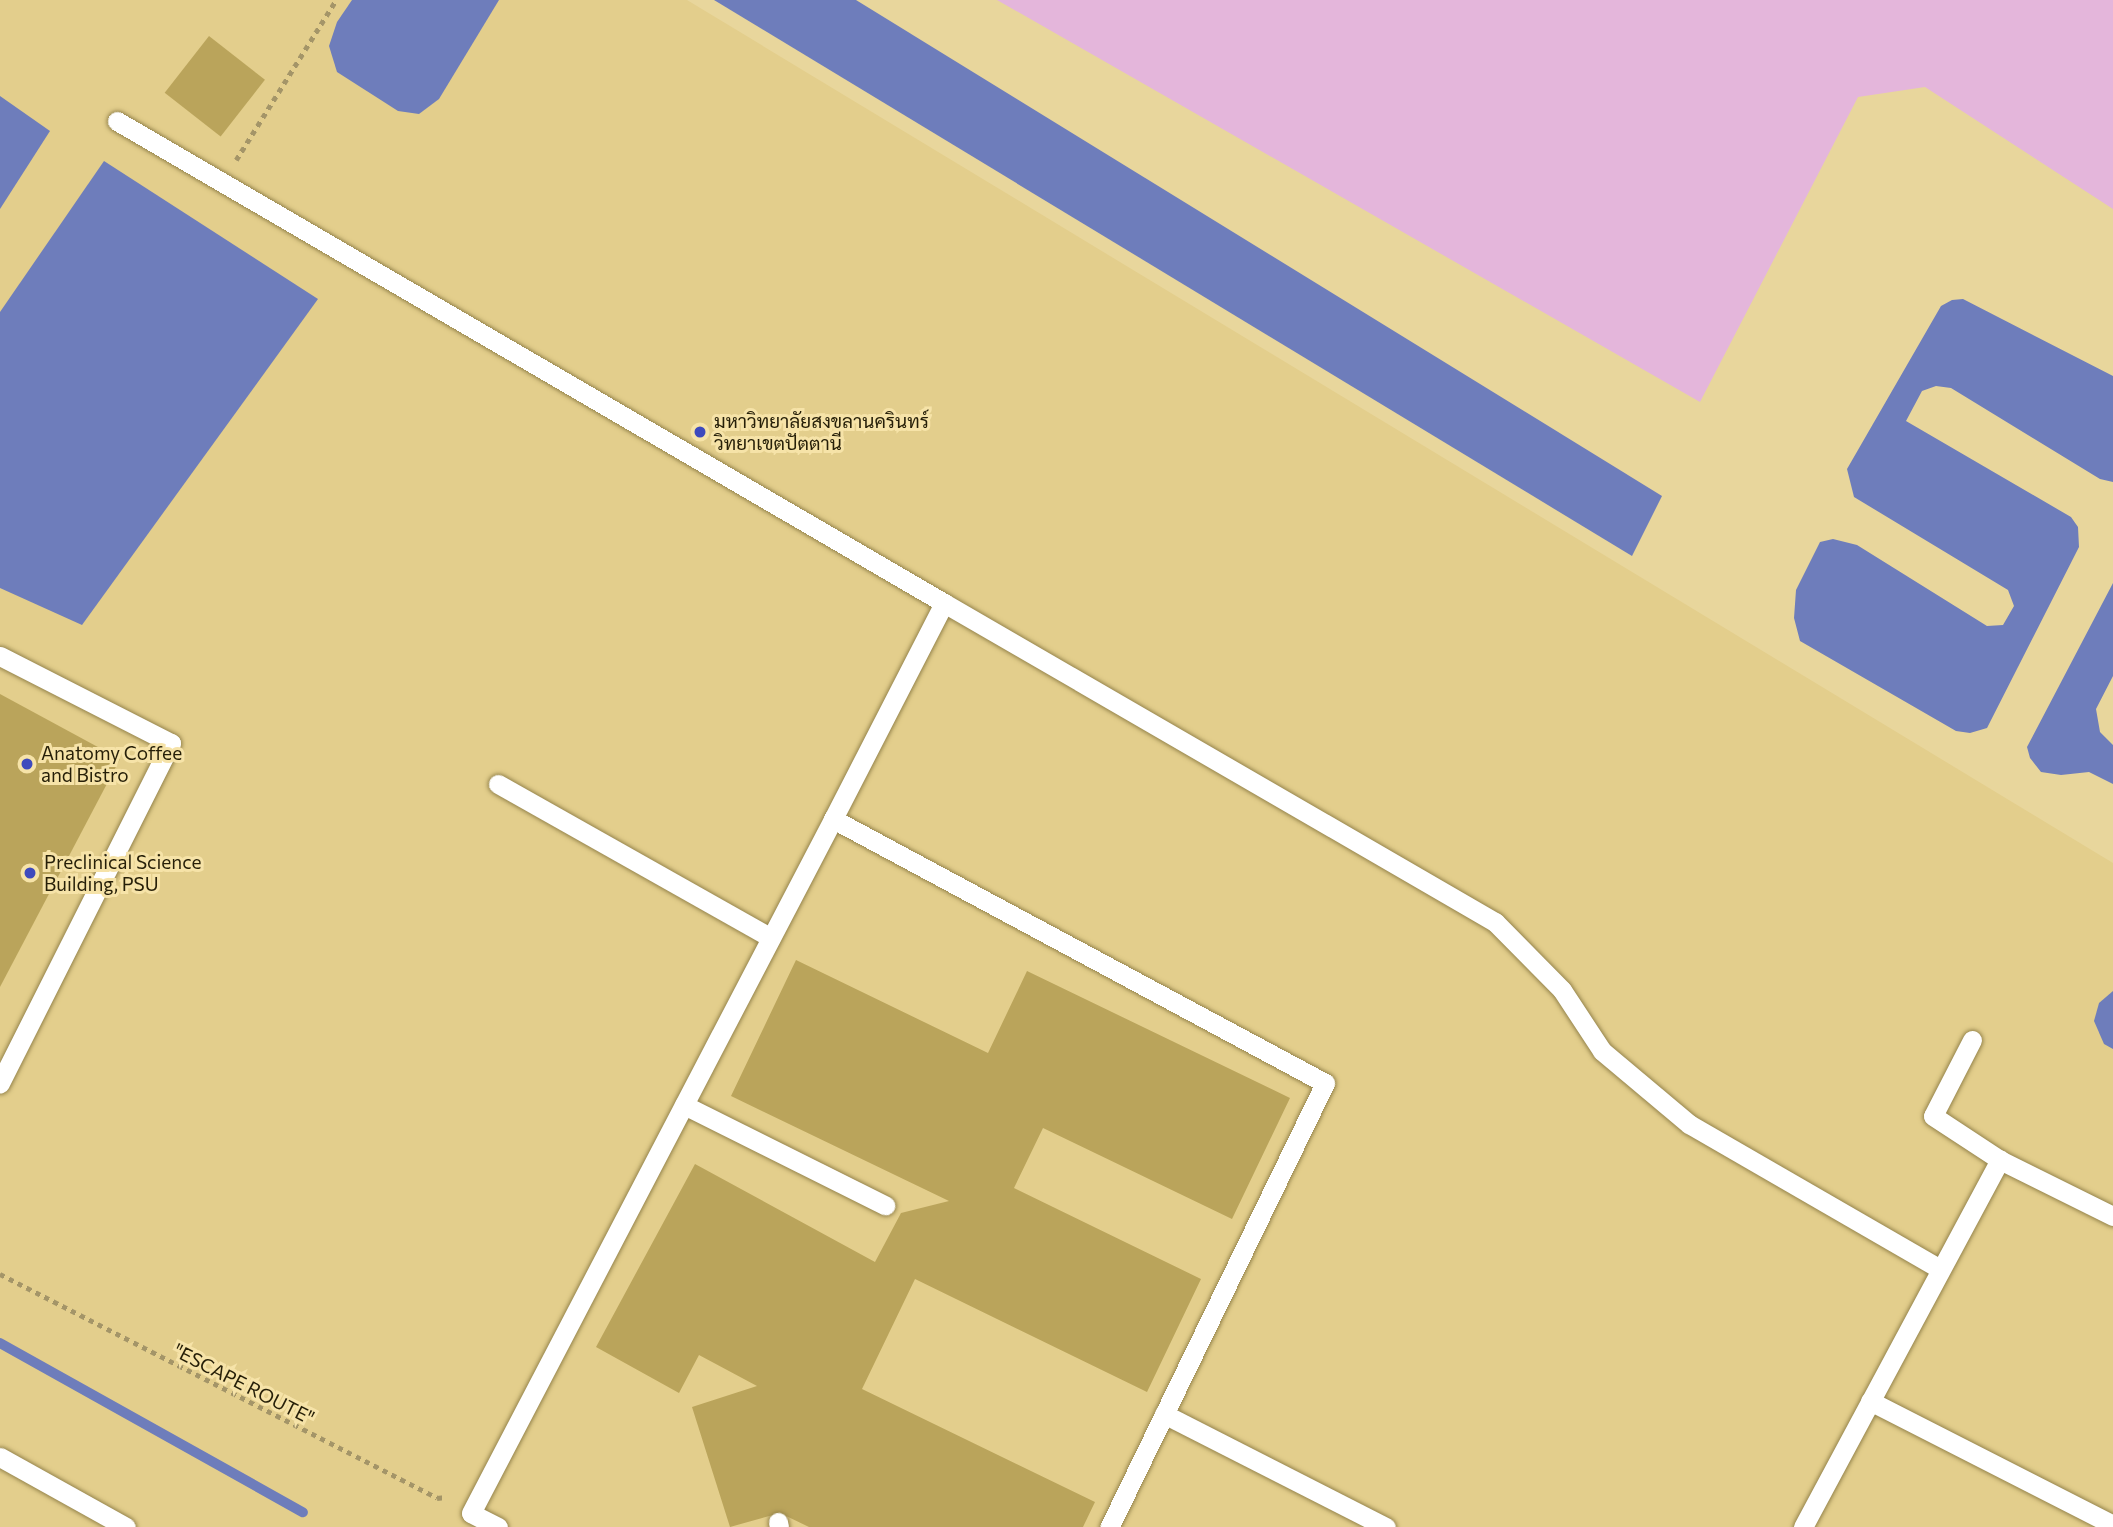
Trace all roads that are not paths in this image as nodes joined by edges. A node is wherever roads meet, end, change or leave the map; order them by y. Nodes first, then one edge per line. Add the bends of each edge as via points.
1 (117, 121) dead end
2 (944, 603) junction
3 (0, 656) edge
4 (498, 784) dead end
5 (833, 819) junction
6 (771, 938) junction
7 (1972, 1040) dead end
8 (0, 1083) edge
9 (684, 1105) junction
10 (2000, 1160) junction
11 (885, 1205) dead end
12 (2113, 1216) edge
13 (1940, 1269) junction
14 (1870, 1401) junction
15 (1164, 1414) junction
16 (0, 1457) edge
17 (2113, 1525) edge
18 (126, 1527) edge
19 (498, 1527) edge
20 (1109, 1527) edge
21 (1386, 1527) edge
22 (1803, 1527) edge

1 - 2 lane
2 - 5 lane
2 - 13 lane via 1494,922 1562,990 1602,1051 1689,1124
3 - 8 lane via 171,743
4 - 6 lane
5 - 6 lane
5 - 15 lane via 1325,1083
6 - 9 lane
7 - 10 lane via 1933,1116
9 - 11 lane
9 - 19 lane via 471,1513
10 - 12 lane
10 - 13 lane
13 - 14 lane
14 - 17 lane
14 - 22 lane
15 - 20 lane
15 - 21 lane
16 - 18 lane

